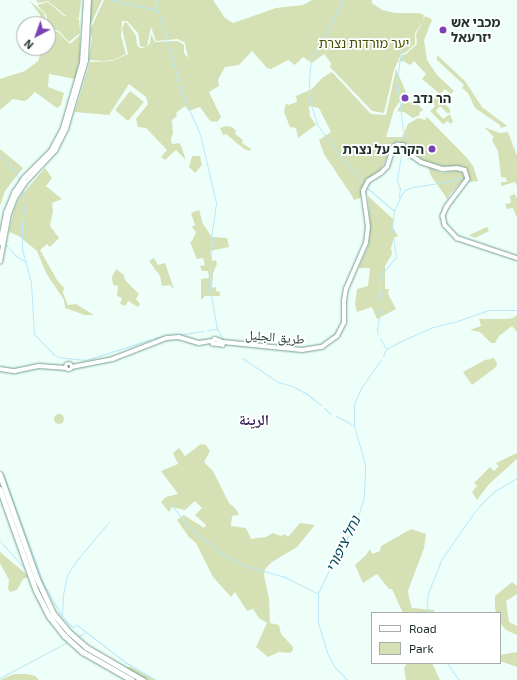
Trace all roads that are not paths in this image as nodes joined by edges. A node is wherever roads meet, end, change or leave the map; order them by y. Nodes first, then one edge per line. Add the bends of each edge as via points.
1 (86, 0) edge
2 (89, 0) edge
3 (0, 244) edge
4 (517, 258) edge
5 (0, 262) edge
6 (0, 369) edge
7 (0, 474) edge
8 (0, 489) edge
9 (132, 680) edge
10 (143, 680) edge

1 - 3 main road via 82,60 63,128 51,151 14,193 7,210
2 - 5 main road via 86,58 67,125 55,150 15,198 9,214
4 - 6 main road, طريق الجليل via 457,238 445,225 443,216 447,207 468,179 465,170 443,169 421,162 403,145 397,144 393,148 387,167 368,181 363,191 368,227 366,243 346,288 344,323 339,333 326,345 294,350 230,343 224,343 222,346 212,342 200,344 179,337 167,338 113,360 72,367 69,365 66,368 39,366 15,371
7 - 10 highway via 37,578 54,614 86,647
8 - 9 highway via 36,590 50,617 83,652

